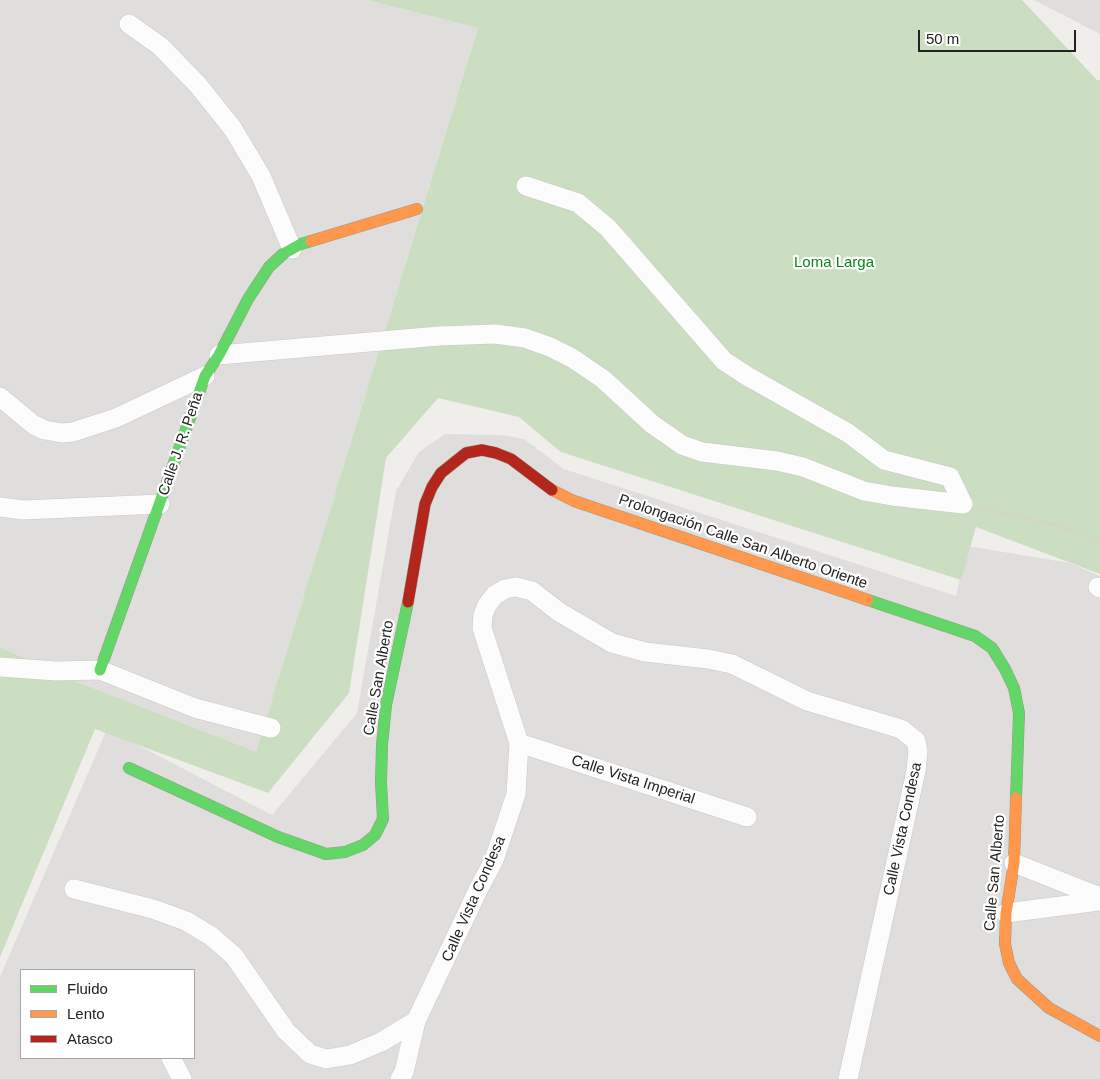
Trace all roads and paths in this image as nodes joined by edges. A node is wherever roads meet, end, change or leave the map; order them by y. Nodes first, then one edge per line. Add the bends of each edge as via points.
1 (129, 24) dead end
2 (526, 186) dead end
3 (417, 209) dead end
4 (292, 250) junction
5 (219, 355) junction
6 (205, 376) junction
7 (0, 398) edge
8 (466, 453) joint
9 (160, 504) junction
10 (963, 504) junction
11 (0, 507) edge
12 (1100, 541) edge
13 (0, 667) edge
14 (1005, 668) joint
15 (100, 670) junction
16 (271, 728) dead end
17 (519, 743) junction
18 (129, 768) dead end
19 (747, 817) dead end
20 (1014, 863) junction
21 (74, 889) dead end
22 (1100, 899) edge
23 (1006, 913) junction
24 (416, 1021) junction
25 (1100, 1036) edge
26 (172, 1059) edge
27 (182, 1079) edge
28 (400, 1079) edge
29 (848, 1079) edge

1 - 4 street via 160,46 198,85 233,129 261,176
2 - 10 street via 578,204 608,228 724,361 848,433 884,460 950,477
3 - 4 street via 301,244
4 - 5 street via 269,266 248,298
5 - 6 street
5 - 10 street via 438,336 495,334 525,338 572,358 603,379 652,424 682,445 702,452 803,467 864,491
6 - 7 street, Calle J. R. Peña via 116,418 73,432 45,430 34,425
6 - 9 street, Calle J. R. Peña
8 - 14 street, Prolongación Calle San Alberto Oriente via 482,450 496,453 511,459 547,488 574,501 975,636 992,648
8 - 18 street, Calle San Alberto via 441,473 425,504 386,705 382,745 383,819 375,835 363,845 345,852 326,854 278,838
9 - 11 street via 23,510
9 - 15 street, Calle J. R. Peña
10 - 12 path via 1056,525
13 - 15 street
14 - 20 street, Calle San Alberto via 1014,688 1019,713
15 - 16 street via 195,708
17 - 19 street, Calle Vista Imperial
17 - 24 street, Calle Vista Condesa via 516,794 494,860
17 - 29 street, Calle Vista Condesa via 482,628 486,606 495,595 516,587 532,591 612,644 732,664 807,701 901,729 916,741 916,771
20 - 22 street
20 - 23 street, Calle San Alberto
21 - 24 street via 153,908 186,921 211,936 234,956 286,1031 310,1054 326,1059 350,1055 381,1042
22 - 23 street
23 - 25 street, Calle San Alberto via 1005,944 1017,979 1049,1008
24 - 28 street, Calle Vista Condesa
26 - 27 street

